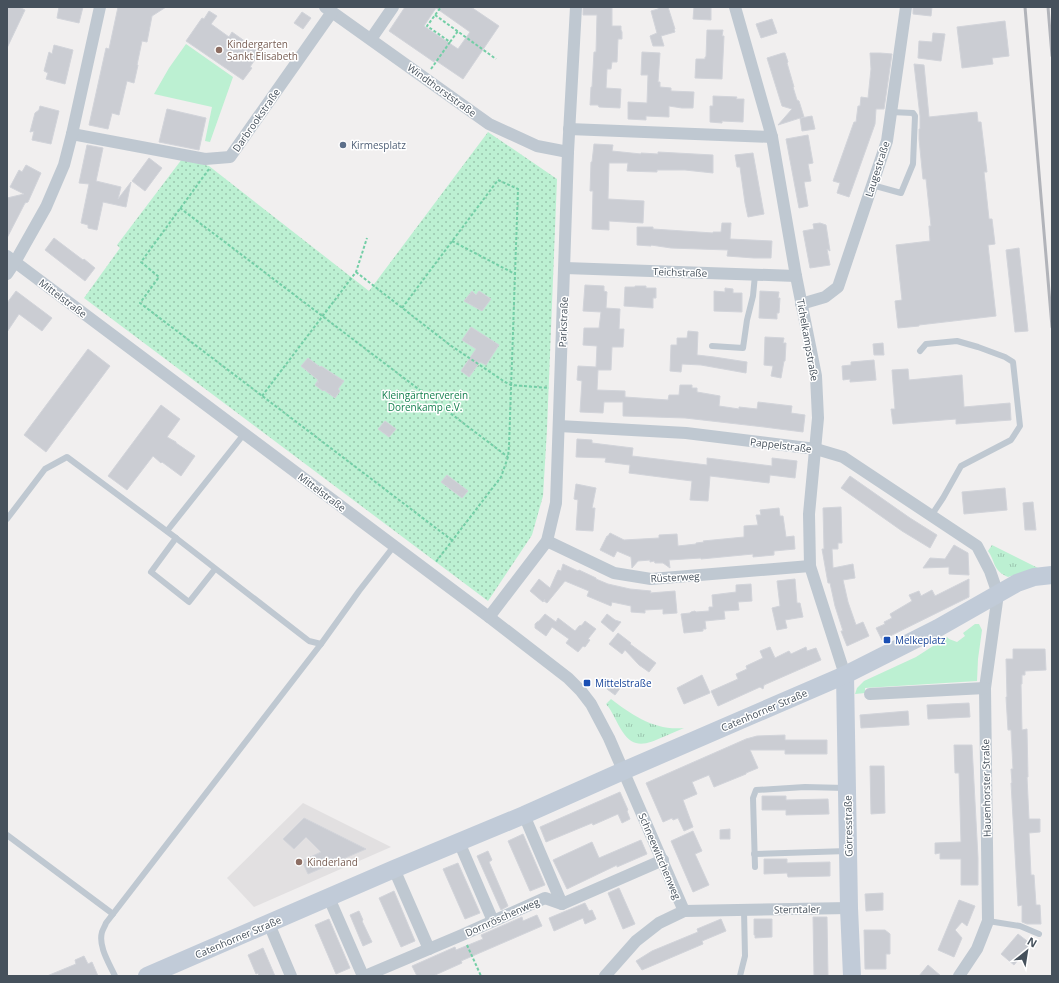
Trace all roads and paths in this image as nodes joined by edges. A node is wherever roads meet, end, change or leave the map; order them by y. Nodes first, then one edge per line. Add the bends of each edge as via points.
1 (100, 7) edge
2 (393, 7) edge
3 (441, 7) edge
4 (576, 7) edge
5 (735, 7) edge
6 (906, 7) edge
7 (329, 10) edge
8 (435, 15) junction
9 (458, 31) junction
10 (371, 39) junction
11 (450, 42) junction
12 (496, 59) dead end
13 (425, 78) junction
14 (891, 112) junction
15 (569, 129) junction
16 (72, 134) junction
17 (772, 137) junction
18 (568, 152) junction
19 (209, 158) junction
20 (872, 185) junction
21 (180, 208) junction
22 (367, 238) dead end
23 (452, 241) junction
24 (11, 259) edge
25 (565, 268) junction
26 (356, 272) junction
27 (7, 274) edge
28 (515, 274) junction
29 (755, 275) junction
30 (796, 276) junction
31 (801, 304) junction
32 (402, 308) junction
33 (322, 316) junction
34 (712, 346) dead end
35 (920, 351) dead end
36 (511, 384) junction
37 (560, 389) junction
38 (262, 396) junction
39 (558, 426) junction
40 (244, 434) junction
41 (816, 449) junction
42 (508, 457) junction
43 (930, 516) junction
44 (7, 519) edge
45 (167, 532) junction
46 (176, 538) junction
47 (453, 541) junction
48 (547, 541) junction
49 (394, 546) junction
50 (810, 566) junction
51 (215, 569) junction
52 (429, 572) junction
53 (1052, 575) edge
54 (998, 594) junction
55 (489, 617) junction
56 (321, 644) junction
57 (845, 675) junction
58 (985, 688) junction
59 (870, 694) dead end
60 (623, 771) junction
61 (847, 788) junction
62 (524, 815) junction
63 (7, 835) edge
64 (459, 842) junction
65 (848, 851) junction
66 (754, 854) junction
67 (662, 860) junction
68 (755, 867) dead end
69 (394, 870) junction
70 (329, 898) junction
71 (562, 904) junction
72 (849, 908) junction
73 (744, 910) junction
74 (684, 911) junction
75 (113, 914) junction
76 (493, 921) junction
77 (988, 921) junction
78 (269, 924) junction
79 (1039, 934) dead end
80 (462, 935) junction
81 (429, 949) junction
82 (114, 976) edge
83 (147, 976) edge
84 (291, 976) edge
85 (364, 976) edge
86 (481, 976) edge
87 (605, 976) edge
88 (740, 976) edge
89 (852, 976) edge
90 (959, 976) edge

1 - 16 street
2 - 10 street
3 - 8 path
4 - 15 street, Parkstraße
5 - 17 street, Tichelkampstraße
6 - 14 street, Laugestraße
7 - 10 street, Windthorststraße
7 - 19 street, Darbrookstraße via 230,157
8 - 9 path
8 - 11 path via 427,26
9 - 11 path
9 - 12 path
10 - 13 street, Windthorststraße
11 - 13 path
13 - 18 street, Windthorststraße via 489,124 537,146
14 - 20 street, Laugestraße via 887,141
14 - 20 lane via 913,113 915,116 913,164 901,193
15 - 17 street
15 - 18 street, Parkstraße
16 - 19 street, Darbrookstraße
16 - 24 street via 64,165 46,208
17 - 30 street, Tichelkampstraße
18 - 25 street, Parkstraße
19 - 21 path via 212,166
20 - 31 street, Laugestraße via 838,287 826,297
21 - 33 path
21 - 38 path via 140,262 159,277 140,303
22 - 26 path
23 - 28 path
23 - 28 path via 498,180 518,189
23 - 32 path
24 - 27 street
24 - 40 street, Mittelstraße
25 - 29 street, Teichstraße
25 - 37 street, Parkstraße
26 - 32 path
26 - 33 path
28 - 36 path
29 - 30 street, Teichstraße
29 - 34 lane via 743,348
30 - 31 street, Tichelkampstraße
31 - 41 street, Tichelkampstraße via 816,376
32 - 36 path via 450,345
33 - 38 path
33 - 42 path
35 - 43 lane via 926,344 957,341 1013,362 1020,426 1011,440 961,466
36 - 37 path
36 - 42 path
37 - 39 street, Parkstraße
38 - 47 path
39 - 41 street, Pappelstraße via 686,433
39 - 48 street, Parkstraße via 556,503
40 - 45 lane
40 - 49 street, Mittelstraße
41 - 43 street, Pappelstraße via 843,457
41 - 50 street, Tichelkampstraße via 809,514
42 - 47 path via 501,477
43 - 54 street, Pappelstraße via 977,546
44 - 45 lane via 45,469 67,457
45 - 46 lane
46 - 51 lane
46 - 51 lane via 151,572 189,602
47 - 52 path
48 - 50 street, Rüsterweg via 614,573 651,579
48 - 55 street, Parkstraße
49 - 52 street, Mittelstraße
49 - 56 lane
50 - 57 street, Tichelkampstraße
51 - 56 lane via 309,641
52 - 55 street, Mittelstraße
53 - 54 street, Catenhorner Straße via 1034,577
54 - 57 street, Catenhorner Straße
54 - 58 street, Hauenhorster Straße
55 - 60 street, Mittelstraße via 582,691 609,738
56 - 75 lane
57 - 60 street, Catenhorner Straße
57 - 61 street, Görresstraße
58 - 59 street
58 - 77 street, Hauenhorster Straße
60 - 62 street, Catenhorner Straße
60 - 67 street, Schneewittchenweg
61 - 65 street, Görresstraße
61 - 66 lane via 756,790 753,798
62 - 64 street, Catenhorner Straße
62 - 71 street
63 - 75 lane
64 - 69 street, Catenhorner Straße
64 - 76 street
65 - 66 lane
65 - 72 street, Görresstraße
66 - 68 lane
67 - 71 street
67 - 74 street, Schneewittchenweg
69 - 70 street, Catenhorner Straße
69 - 81 street
70 - 78 street, Catenhorner Straße
70 - 85 street
71 - 76 street, Dornröschenweg via 544,898
72 - 73 street, Sterntaler
72 - 89 street, Görresstraße
73 - 74 street, Sterntaler
73 - 88 lane via 745,956
74 - 87 street, Schneewittchenweg via 659,923 636,941
75 - 82 lane via 106,923 102,938
76 - 80 street, Dornröschenweg
77 - 79 lane via 1020,926
77 - 90 street, Hauenhorster Straße via 977,949
78 - 83 street, Catenhorner Straße
78 - 84 street
80 - 81 street, Dornröschenweg
80 - 86 path
81 - 85 street, Dornröschenweg

